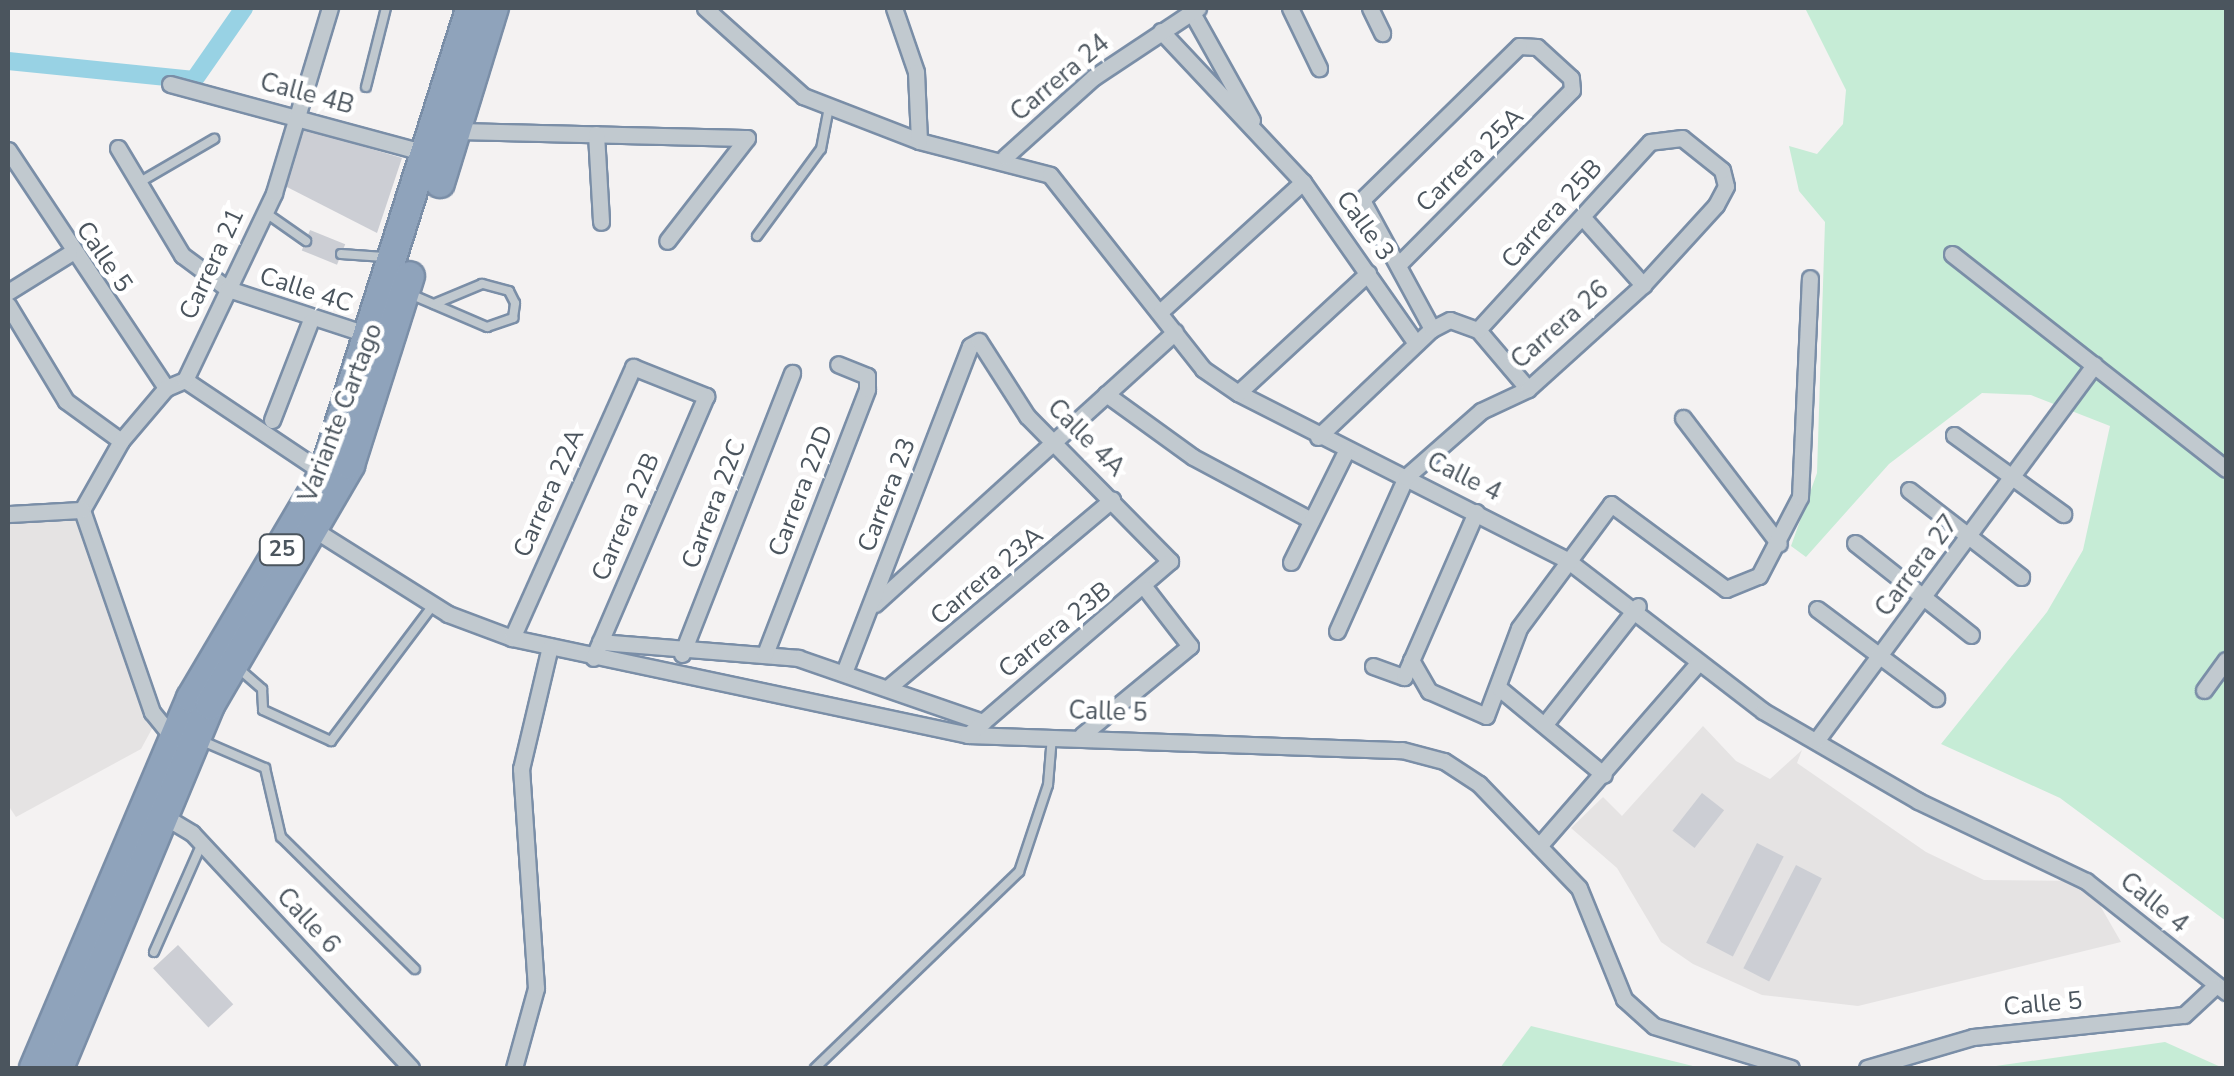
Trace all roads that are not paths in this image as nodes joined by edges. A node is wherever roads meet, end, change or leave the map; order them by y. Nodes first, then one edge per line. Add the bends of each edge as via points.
1 (330, 8) edge
2 (386, 8) edge
3 (471, 8) edge
4 (494, 8) edge
5 (705, 8) edge
6 (894, 8) edge
7 (1290, 8) edge
8 (1370, 8) edge
9 (1195, 9) edge
10 (1160, 31) junction
11 (1382, 33) dead end
12 (1318, 68) dead end
13 (170, 84) dead end
14 (366, 87) dead end
15 (830, 106) junction
16 (293, 114) junction
17 (456, 131) junction
18 (596, 134) junction
19 (1665, 134) joint
20 (214, 139) dead end
21 (919, 141) junction
22 (1267, 146) junction
23 (118, 148) dead end
24 (8, 150) edge
25 (429, 154) junction
26 (1005, 157) junction
27 (1302, 182) junction
28 (139, 183) junction
29 (265, 212) junction
30 (601, 222) dead end
31 (1586, 222) junction
32 (757, 236) dead end
33 (666, 241) dead end
34 (306, 242) dead end
35 (70, 254) junction
36 (341, 254) dead end
37 (398, 254) junction
38 (1952, 254) dead end
39 (1400, 263) junction
40 (1368, 272) junction
41 (1810, 278) dead end
42 (1644, 284) junction
43 (228, 289) junction
44 (8, 292) edge
45 (406, 292) junction
46 (434, 304) junction
47 (8, 305) edge
48 (1160, 311) junction
49 (310, 322) junction
50 (1432, 329) junction
51 (1478, 330) junction
52 (1175, 332) junction
53 (372, 336) junction
54 (979, 342) joint
55 (1415, 342) junction
56 (838, 364) dead end
57 (2094, 365) junction
58 (792, 373) dead end
59 (185, 380) junction
60 (166, 388) junction
61 (1528, 389) junction
62 (1106, 394) junction
63 (1238, 394) junction
64 (706, 396) joint
65 (1683, 418) dead end
66 (272, 420) dead end
67 (1954, 435) dead end
68 (1318, 437) junction
69 (121, 442) junction
70 (1055, 446) junction
71 (1347, 449) junction
72 (2226, 469) edge
73 (324, 473) junction
74 (1406, 476) junction
75 (2014, 479) junction
76 (1908, 490) dead end
77 (1112, 500) junction
78 (82, 510) junction
79 (1476, 512) junction
80 (8, 514) edge
81 (2063, 514) dead end
82 (1311, 520) junction
83 (318, 532) junction
84 (1971, 536) junction
85 (1856, 543) dead end
86 (1779, 544) junction
87 (1568, 560) junction
88 (1170, 561) joint
89 (1292, 562) dead end
90 (2020, 576) dead end
91 (1146, 589) junction
92 (1924, 598) junction
93 (433, 605) junction
94 (1638, 606) junction
95 (872, 607) junction
96 (1817, 608) dead end
97 (1337, 632) dead end
98 (1971, 635) dead end
99 (512, 638) junction
100 (550, 646) junction
101 (596, 650) junction
102 (682, 654) junction
103 (764, 654) junction
104 (1880, 657) junction
105 (1411, 660) junction
106 (2226, 660) edge
107 (234, 664) junction
108 (1698, 664) junction
109 (1373, 666) dead end
110 (845, 670) junction
111 (890, 686) junction
112 (1499, 688) junction
113 (2204, 690) dead end
114 (1936, 698) dead end
115 (983, 722) junction
116 (1545, 724) junction
117 (968, 735) junction
118 (1052, 736) junction
119 (1082, 736) junction
120 (184, 738) junction
121 (1816, 741) junction
122 (1604, 775) junction
123 (162, 815) junction
124 (202, 843) junction
125 (1538, 846) junction
126 (154, 952) dead end
127 (415, 970) dead end
128 (2221, 989) edge
129 (30, 1068) edge
130 (59, 1068) edge
131 (411, 1068) edge
132 (514, 1068) edge
133 (815, 1068) edge
134 (1791, 1068) edge
135 (1867, 1068) edge

1 - 16 street, Carrera 21
2 - 14 lane
3 - 25 highway, Variante Cartago / 25
4 - 17 highway, Variante Cartago / 25
5 - 15 street, Calle 4 via 787,87
6 - 21 street via 916,72
7 - 12 street
8 - 11 street
9 - 10 street, Carrera 24
9 - 22 street, Calle 3
10 - 22 street, Calle 3
10 - 26 street, Carrera 24
13 - 16 street, Calle 4B
15 - 21 street, Calle 4
15 - 32 lane via 820,149
16 - 25 street, Calle 4B
16 - 29 street, Carrera 21
17 - 18 street
17 - 45 highway, Variante Cartago / 25
18 - 30 street
18 - 33 street via 746,138
19 - 31 street, Carrera 25B
19 - 42 street, Carrera 26 via 1722,170 1726,186
20 - 28 lane
21 - 26 street, Calle 4
22 - 27 street, Calle 3
23 - 28 street, Calle 4C
24 - 35 street, Calle 5
25 - 37 highway, Variante Cartago / 25
26 - 48 street, Calle 4 via 1069,191
27 - 40 street, Calle 3
27 - 48 street
28 - 43 street, Calle 4C via 182,255
29 - 34 lane
29 - 43 street, Carrera 21
31 - 42 street
31 - 51 street, Carrera 25B
35 - 44 street
35 - 60 street, Calle 5
36 - 37 lane
37 - 53 highway, Variante Cartago / 25
38 - 57 street
39 - 39 street, Carrera 25A via 1572,90 1571,78 1528,42 1362,200
39 - 50 street
40 - 55 street, Calle 3
40 - 63 street
41 - 86 street via 1806,466
42 - 61 street, Carrera 26
43 - 49 street, Calle 4C
43 - 59 street, Carrera 21
45 - 46 lane
45 - 83 highway, Variante Cartago / 25 via 369,419
46 - 46 lane via 501,328 516,303 509,292 482,284
47 - 69 street via 66,401
48 - 52 street, Calle 4
49 - 53 street, Calle 4C
49 - 66 street
50 - 51 street via 1450,320
50 - 55 street
51 - 61 street
52 - 62 street
52 - 63 street, Calle 4
53 - 73 highway, Variante Cartago / 25
54 - 70 street, Calle 4A
54 - 95 street, Carrera 23
55 - 68 street
56 - 103 street, Carrera 22D via 867,376 867,389
57 - 72 street
57 - 75 street, Carrera 27
58 - 102 street, Carrera 22C
59 - 60 street
59 - 73 street
60 - 69 street
61 - 74 street, Carrera 26 via 1480,411
62 - 70 street
62 - 82 street via 1194,457
63 - 68 street, Calle 4
64 - 99 street, Carrera 22A via 633,367
64 - 101 street, Carrera 22B
65 - 86 street
67 - 75 street
68 - 71 street, Calle 4
69 - 78 street
70 - 77 street, Calle 4A
70 - 95 street
71 - 74 street, Calle 4
71 - 82 street
73 - 120 highway, Variante Cartago / 25
74 - 79 street, Calle 4
74 - 97 street
75 - 81 street
75 - 84 street, Carrera 27
76 - 84 street
77 - 88 street, Calle 4A
77 - 111 street, Carrera 23A
78 - 80 street
78 - 120 street via 152,712
79 - 87 street, Calle 4
79 - 105 street
82 - 89 street
83 - 93 street, Calle 5
83 - 107 highway, Variante Cartago / 25
84 - 90 street
84 - 92 street, Carrera 27
85 - 92 street
86 - 87 street via 1759,576 1726,588 1611,504
87 - 94 street, Calle 4
87 - 112 street via 1519,628
88 - 91 street, Carrera 23B
91 - 115 street, Carrera 23B
91 - 119 street via 1190,646
92 - 98 street
92 - 104 street, Carrera 27
93 - 99 street, Calle 5
93 - 107 lane via 331,741 263,710 262,689
94 - 108 street, Calle 4
94 - 116 street
95 - 110 street, Carrera 23
96 - 104 street
99 - 100 street, Calle 5
100 - 101 street, Calle 5
100 - 132 street via 523,742 536,988
101 - 102 street
101 - 117 street, Calle 5
102 - 103 street
103 - 110 street
104 - 114 street
104 - 121 street, Carrera 27
105 - 109 street via 1404,677
105 - 112 street via 1429,691 1486,716
106 - 113 street
107 - 120 highway, Variante Cartago / 25
108 - 121 street, Calle 4
108 - 122 street
110 - 111 street
111 - 115 street
112 - 116 street
115 - 117 street, Carrera 23B
116 - 122 street
117 - 118 street, Calle 5
118 - 119 street, Calle 5
118 - 133 lane via 1048,784 1019,872
119 - 125 street, Calle 5 via 1402,750 1479,784
120 - 123 highway, Variante Cartago / 25
120 - 127 lane via 265,768 281,837
120 - 129 highway, Variante Cartago / 25
121 - 128 street, Calle 4 via 2086,881
122 - 125 street
123 - 124 street, Calle 6
123 - 130 highway, Variante Cartago / 25
124 - 126 lane
124 - 131 street, Calle 6
125 - 134 street, Calle 5 via 1580,888 1624,999 1654,1026
128 - 135 street, Calle 5 via 2184,1016 1973,1037

